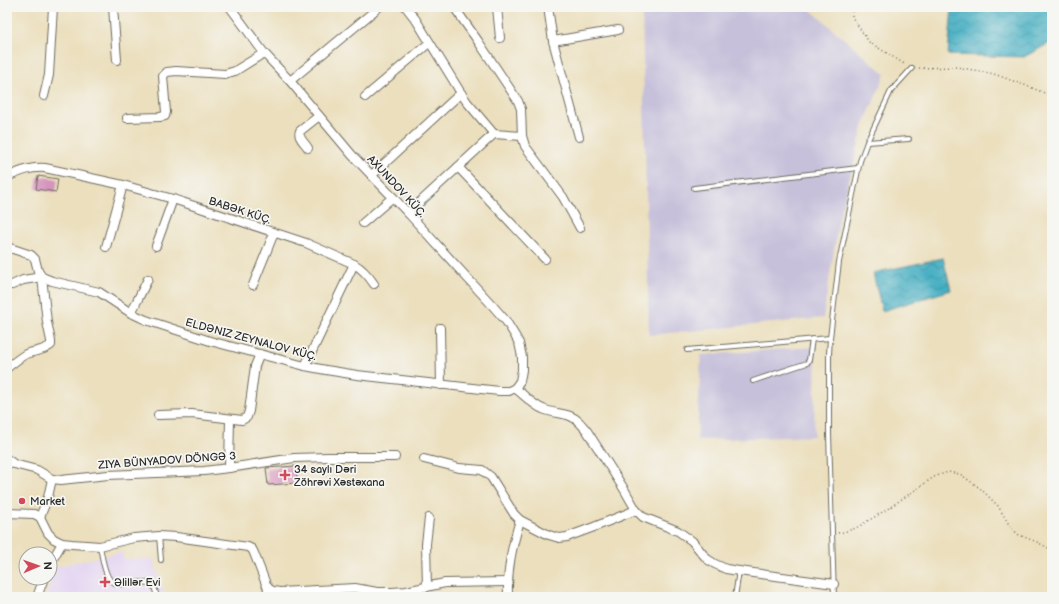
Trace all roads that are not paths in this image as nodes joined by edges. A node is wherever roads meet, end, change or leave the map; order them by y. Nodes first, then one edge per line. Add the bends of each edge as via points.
1 (53, 7) edge
2 (113, 7) edge
3 (230, 7) edge
4 (379, 7) edge
5 (406, 7) edge
6 (454, 7) edge
7 (497, 7) edge
8 (548, 7) edge
9 (618, 30) dead end
10 (500, 38) dead end
11 (553, 41) junction
12 (429, 43) junction
13 (264, 53) junction
14 (117, 60) dead end
15 (912, 68) road end
16 (290, 81) junction
17 (461, 93) junction
18 (44, 96) dead end
19 (365, 97) dead end
20 (319, 116) junction
21 (127, 118) dead end
22 (494, 134) junction
23 (522, 136) junction
24 (579, 137) dead end
25 (910, 139) dead end
26 (867, 142) junction
27 (308, 148) dead end
28 (458, 167) junction
29 (858, 168) junction
30 (372, 175) junction
31 (7, 176) edge
32 (123, 185) junction
33 (694, 188) dead end
34 (393, 197) junction
35 (173, 199) junction
36 (408, 213) junction
37 (362, 223) dead end
38 (580, 228) dead end
39 (274, 232) junction
40 (156, 246) dead end
41 (7, 247) edge
42 (106, 247) dead end
43 (545, 259) dead end
44 (354, 264) junction
45 (42, 277) junction
46 (148, 279) dead end
47 (374, 284) dead end
48 (7, 285) edge
49 (253, 285) dead end
50 (131, 313) junction
51 (440, 328) dead end
52 (830, 338) junction
53 (812, 339) junction
54 (687, 350) dead end
55 (260, 354) junction
56 (305, 366) junction
57 (7, 368) edge
58 (753, 381) dead end
59 (441, 385) junction
60 (515, 388) junction
61 (158, 415) dead end
62 (230, 419) junction
63 (395, 458) dead end
64 (7, 459) edge
65 (424, 459) dead end
66 (229, 468) junction
67 (52, 479) junction
68 (636, 510) junction
69 (7, 513) edge
70 (40, 517) junction
71 (429, 518) dead end
72 (520, 520) junction
73 (159, 536) junction
74 (62, 543) junction
75 (100, 546) junction
76 (58, 550) edge
77 (161, 560) dead end
78 (739, 571) junction
79 (508, 582) junction
80 (834, 584) junction
81 (41, 586) edge
82 (426, 587) junction
83 (267, 593) edge
84 (377, 595) edge
85 (37, 597) edge
86 (157, 597) edge
87 (508, 597) edge
88 (735, 597) edge
89 (834, 597) edge

1 - 18 street via 50,75
2 - 14 street
3 - 13 street, AXUNDOV KÜÇ.
4 - 16 street
5 - 12 street
6 - 23 street via 518,101 521,109
7 - 10 street
8 - 11 street
9 - 11 street
11 - 24 street
12 - 17 street
12 - 19 street
13 - 16 street, AXUNDOV KÜÇ.
13 - 21 street via 235,71 225,74 167,72 163,76 165,116
15 - 26 lane via 891,91
16 - 20 street, AXUNDOV KÜÇ.
17 - 22 street
17 - 30 street
20 - 27 street via 299,133
20 - 30 street, AXUNDOV KÜÇ.
22 - 23 street
22 - 28 street
23 - 38 street via 525,146 563,197
25 - 26 lane
26 - 29 lane
28 - 36 street
28 - 43 street
29 - 33 lane
29 - 52 lane via 839,262
30 - 34 street, AXUNDOV KÜÇ.
31 - 32 street, BABƏK KÜÇ. via 34,167
32 - 35 street, BABƏK KÜÇ.
32 - 42 street
34 - 36 street, AXUNDOV KÜÇ.
34 - 37 street
35 - 39 street, BABƏK KÜÇ.
35 - 40 street
36 - 60 street, AXUNDOV KÜÇ. via 492,305 514,334 522,357 520,381
39 - 44 street, BABƏK KÜÇ.
39 - 49 street
41 - 45 street via 31,255
44 - 47 street, BABƏK KÜÇ. via 366,272
44 - 56 street
45 - 48 street
45 - 50 street, ELDƏNIZ ZEYNALOV KÜÇ. via 52,282 99,292
45 - 57 street via 51,345 25,355
46 - 50 street
50 - 55 street, ELDƏNIZ ZEYNALOV KÜÇ. via 146,320
51 - 59 street
52 - 53 lane
52 - 80 lane via 829,434
53 - 54 lane
53 - 58 lane via 807,363
55 - 56 street, ELDƏNIZ ZEYNALOV KÜÇ.
55 - 62 street via 255,366 247,417 242,420
56 - 59 street, ELDƏNIZ ZEYNALOV KÜÇ.
59 - 60 street, ELDƏNIZ ZEYNALOV KÜÇ. via 499,391
60 - 68 street via 542,409 570,416 580,422
61 - 62 street via 192,414
62 - 66 street
63 - 66 street, ZIYA BÜNYADOV DÖNGƏ 3 via 294,458
64 - 67 street via 14,464 37,470
65 - 72 street via 460,468 482,470 491,477
66 - 67 street, ZIYA BÜNYADOV DÖNGƏ 3
67 - 70 street
68 - 72 street via 559,538
68 - 78 street via 643,517 678,531 692,540 707,559 715,564
69 - 70 street via 34,514
70 - 74 street via 48,533
71 - 82 street
72 - 79 street via 509,561
73 - 75 street via 134,538
73 - 77 lane
73 - 83 street via 252,549
74 - 75 street
74 - 76 street
75 - 86 lane via 110,580 117,584 149,583 154,586
78 - 80 street
78 - 88 lane
79 - 82 street via 445,583
79 - 87 street
80 - 89 lane
81 - 85 street
82 - 84 street
83 - 84 street via 355,588

